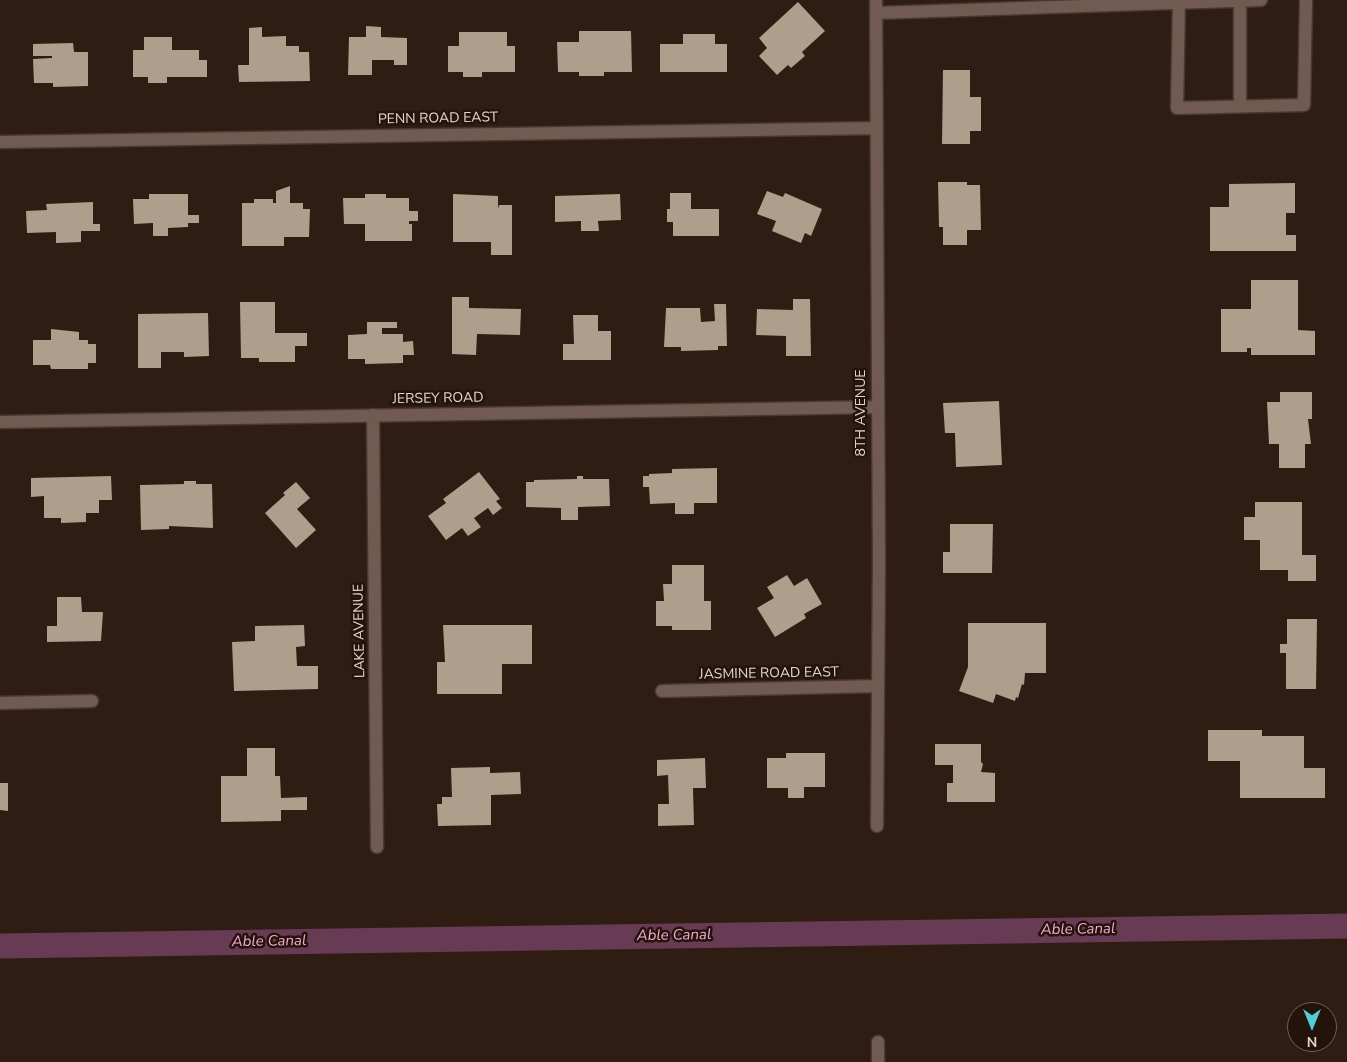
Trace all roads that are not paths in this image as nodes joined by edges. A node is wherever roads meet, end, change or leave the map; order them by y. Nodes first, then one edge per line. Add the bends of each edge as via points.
1 (1240, 0) edge
2 (1261, 0) edge
3 (1306, 0) edge
4 (1179, 2) edge
5 (1100, 3) edge
6 (876, 6) edge
7 (1240, 106) junction
8 (876, 128) junction
9 (0, 142) edge
10 (877, 407) junction
11 (373, 415) junction
12 (0, 422) edge
13 (878, 686) junction
14 (662, 691) dead end
15 (92, 701) dead end
16 (0, 704) edge
17 (877, 826) dead end
18 (377, 847) dead end
19 (878, 1042) dead end
20 (878, 1062) edge

1 - 2 street
1 - 4 street
1 - 7 street
3 - 7 street via 1304,105
4 - 5 street
4 - 7 street via 1177,108
5 - 6 street
6 - 8 street, 8TH AVENUE
8 - 9 street, PENN ROAD EAST
8 - 10 street, 8TH AVENUE
10 - 11 street, JERSEY ROAD
10 - 13 street, 8TH AVENUE
11 - 12 street, JERSEY ROAD
11 - 18 street, LAKE AVENUE
13 - 14 street, JASMINE ROAD EAST
13 - 17 street, 8TH AVENUE
15 - 16 street
19 - 20 street

